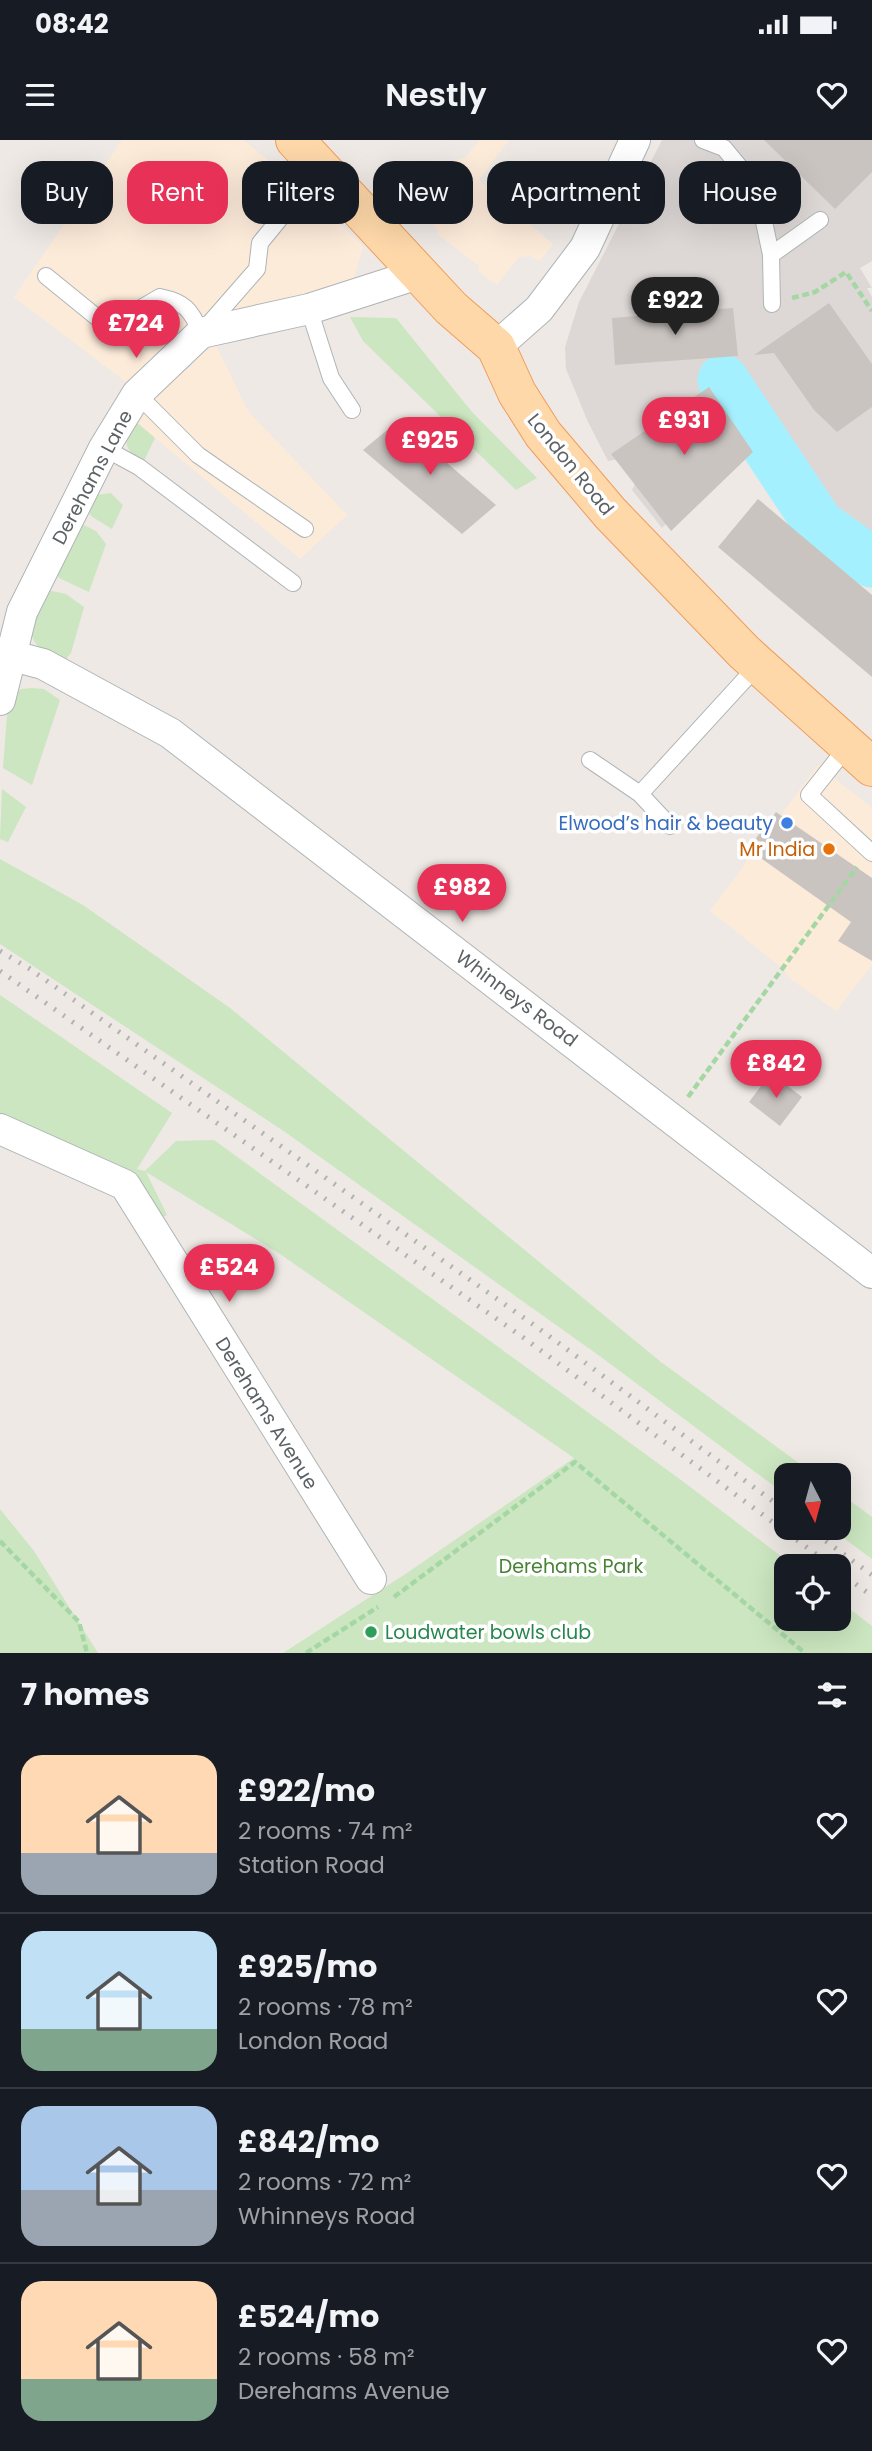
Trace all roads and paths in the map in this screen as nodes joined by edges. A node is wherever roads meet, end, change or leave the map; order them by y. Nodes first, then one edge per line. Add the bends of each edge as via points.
1 (295, 140) edge
2 (635, 140) edge
3 (703, 140) edge
4 (820, 220) dead end
5 (276, 224) edge
6 (771, 255) junction
7 (421, 272) junction
8 (46, 276) dead end
9 (772, 304) joint
10 (309, 309) junction
11 (872, 311) edge
12 (201, 333) junction
13 (496, 347) junction
14 (137, 394) junction
15 (352, 410) dead end
16 (104, 448) junction
17 (305, 529) dead end
18 (293, 583) dead end
19 (11, 611) edge
20 (9, 655) junction
21 (758, 665) junction
22 (0, 700) edge
23 (860, 757) edge
24 (590, 760) dead end
25 (640, 794) junction
26 (670, 826) dead end
27 (871, 852) edge
28 (684, 1102) dead end
29 (0, 1129) edge
30 (872, 1273) edge
31 (0, 1541) edge
32 (371, 1578) dead end
33 (87, 1653) edge
34 (306, 1653) edge
35 (805, 1653) edge

1 - 7 main road, London Road
2 - 13 street via 586,248 538,309
3 - 6 lane via 724,148 757,188
4 - 6 lane
5 - 12 lane via 260,243 257,269
6 - 9 lane
7 - 10 street
7 - 13 main road, London Road
8 - 12 lane via 106,324 160,297 179,301 191,310
9 - 11 path via 815,292 846,272
10 - 12 street
10 - 15 lane via 331,378
12 - 14 street, Derehams Lane
13 - 21 main road, London Road via 543,434 610,513
14 - 16 street, Derehams Lane
14 - 17 lane via 198,455
16 - 18 lane via 139,467
16 - 19 street, Derehams Lane
19 - 20 street, Derehams Lane
20 - 22 street, Derehams Lane
20 - 30 street, Whinneys Road via 43,664 170,733
21 - 23 main road, London Road
21 - 25 lane
23 - 27 lane via 809,795
24 - 25 lane
25 - 26 lane
27 - 28 path
29 - 32 street, Derehams Avenue via 125,1185
31 - 33 path via 79,1622
34 - 35 path via 394,1597 575,1462

